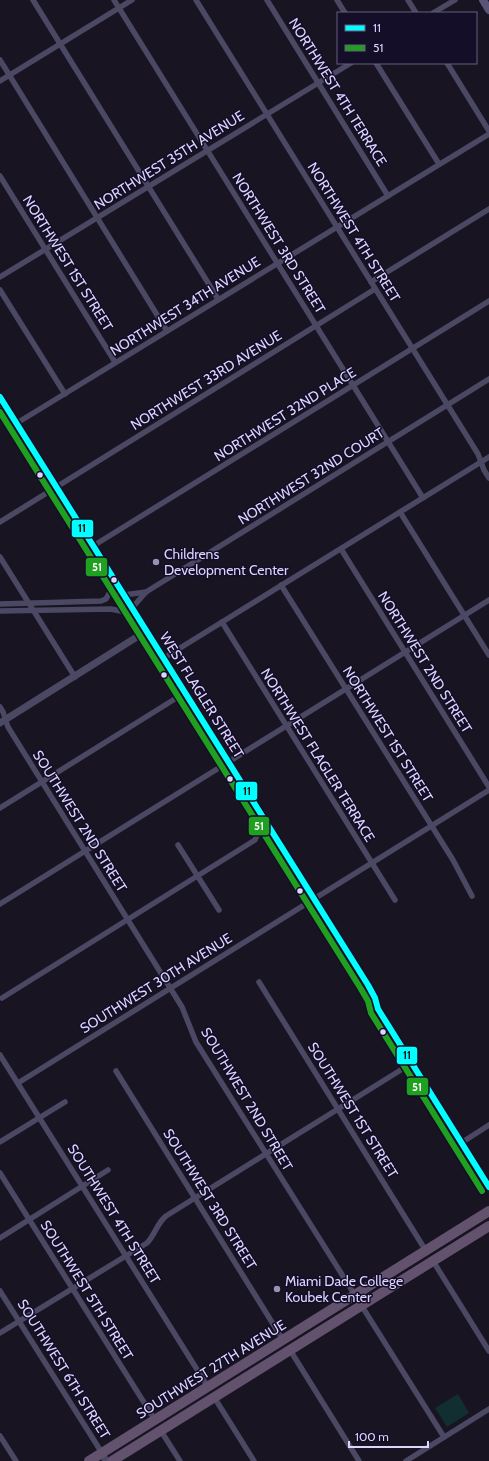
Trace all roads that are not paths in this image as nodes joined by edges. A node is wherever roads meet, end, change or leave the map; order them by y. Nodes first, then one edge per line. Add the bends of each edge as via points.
1 (33, 0) edge
2 (114, 0) edge
3 (132, 0) edge
4 (196, 0) edge
5 (267, 0) edge
6 (337, 0) edge
7 (408, 0) edge
8 (455, 0) edge
9 (483, 0) edge
10 (120, 8) junction
11 (489, 10) edge
12 (344, 12) edge
13 (415, 12) edge
14 (435, 12) edge
15 (60, 44) junction
16 (0, 60) edge
17 (349, 64) edge
18 (377, 64) edge
19 (448, 64) edge
20 (9, 75) junction
21 (0, 80) edge
22 (318, 83) junction
23 (266, 114) junction
24 (489, 132) edge
25 (208, 151) junction
26 (439, 164) junction
27 (0, 176) edge
28 (149, 186) junction
29 (388, 196) junction
30 (489, 209) edge
31 (98, 218) junction
32 (337, 227) junction
33 (46, 250) junction
34 (278, 263) junction
35 (0, 277) edge
36 (371, 282) junction
37 (375, 289) junction
38 (0, 290) edge
39 (218, 299) junction
40 (489, 302) edge
41 (317, 326) junction
42 (167, 331) junction
43 (412, 349) junction
44 (116, 362) junction
45 (489, 379) edge
46 (354, 385) junction
47 (65, 394) junction
48 (0, 397) edge
49 (448, 405) junction
50 (0, 411) edge
51 (17, 423) junction
52 (389, 441) junction
53 (489, 457) edge
54 (481, 462) junction
55 (489, 478) edge
56 (53, 489) junction
57 (423, 498) junction
58 (400, 512) junction
59 (0, 522) edge
60 (93, 546) junction
61 (341, 549) junction
62 (0, 557) edge
63 (281, 585) junction
64 (111, 590) junction
65 (146, 592) junction
66 (124, 595) junction
67 (489, 600) edge
68 (0, 604) edge
69 (29, 604) junction
70 (33, 610) junction
71 (129, 610) junction
72 (0, 611) edge
73 (464, 615) junction
74 (222, 622) junction
75 (142, 623) junction
76 (140, 635) junction
77 (405, 652) junction
78 (489, 656) edge
79 (164, 658) junction
80 (160, 668) junction
81 (74, 677) junction
82 (345, 689) junction
83 (178, 696) junction
84 (0, 707) edge
85 (3, 722) edge
86 (286, 726) junction
87 (225, 764) junction
88 (41, 783) junction
89 (489, 787) edge
90 (489, 790) edge
91 (0, 808) edge
92 (431, 826) junction
93 (260, 828) junction
94 (266, 838) junction
95 (254, 840) junction
96 (178, 845) dead end
97 (85, 851) junction
98 (372, 864) junction
99 (197, 876) junction
100 (472, 896) dead end
101 (395, 900) dead end
102 (310, 901) junction
103 (0, 904) edge
104 (219, 910) dead end
105 (128, 919) junction
106 (342, 958) junction
107 (355, 966) junction
108 (259, 982) dead end
109 (171, 988) junction
110 (2, 998) dead end
111 (378, 1009) junction
112 (0, 1055) edge
113 (412, 1063) junction
114 (116, 1072) dead end
115 (18, 1083) junction
116 (65, 1102) dead end
117 (338, 1109) junction
118 (39, 1117) junction
119 (489, 1125) edge
120 (0, 1142) edge
121 (461, 1143) junction
122 (266, 1154) junction
123 (108, 1170) dead end
124 (0, 1173) edge
125 (82, 1186) junction
126 (489, 1187) edge
127 (195, 1198) junction
128 (489, 1211) edge
129 (29, 1219) junction
130 (489, 1226) edge
131 (0, 1238) edge
132 (426, 1251) junction
133 (126, 1255) junction
134 (433, 1261) junction
135 (72, 1288) junction
136 (0, 1291) edge
137 (355, 1296) junction
138 (361, 1306) junction
139 (19, 1321) junction
140 (296, 1332) junction
141 (0, 1333) edge
142 (283, 1340) junction
143 (290, 1350) junction
144 (489, 1351) edge
145 (278, 1358) junction
146 (219, 1380) junction
147 (208, 1387) junction
148 (214, 1397) junction
149 (489, 1409) edge
150 (164, 1414) junction
151 (154, 1420) junction
152 (161, 1431) junction
153 (0, 1436) edge
154 (444, 1437) junction
155 (104, 1457) edge
156 (16, 1461) edge
157 (89, 1461) edge
158 (112, 1461) edge
159 (180, 1461) edge
160 (254, 1461) edge
161 (359, 1461) edge
162 (406, 1461) edge

1 - 15 street
2 - 10 street, NORTHWEST 3RD STREET
3 - 10 street
4 - 23 street, NORTHWEST 4TH STREET
5 - 22 street, NORTHWEST 4TH TERRACE
6 - 12 street
7 - 13 street
8 - 14 street
9 - 11 main road
10 - 15 street
10 - 25 street, NORTHWEST 3RD STREET
15 - 20 street
15 - 28 street
16 - 20 street
17 - 22 street, NORTHWEST 35TH AVENUE
18 - 26 street
19 - 24 street
20 - 21 street
20 - 31 street
22 - 23 street, NORTHWEST 35TH AVENUE
22 - 29 street, NORTHWEST 4TH TERRACE
23 - 25 street, NORTHWEST 35TH AVENUE
23 - 32 street, NORTHWEST 4TH STREET
24 - 26 street, NORTHWEST 34TH AVENUE
25 - 28 street, NORTHWEST 35TH AVENUE
25 - 34 street, NORTHWEST 3RD STREET
26 - 29 street, NORTHWEST 34TH AVENUE
27 - 33 street, NORTHWEST 1ST STREET
28 - 31 street, NORTHWEST 35TH AVENUE
28 - 39 street
29 - 32 street, NORTHWEST 34TH AVENUE
30 - 36 street
31 - 33 street, NORTHWEST 35TH AVENUE
31 - 42 street
32 - 34 street, NORTHWEST 34TH AVENUE
32 - 36 street, NORTHWEST 4TH STREET
33 - 35 street, NORTHWEST 35TH AVENUE
33 - 44 street, NORTHWEST 1ST STREET
34 - 39 street, NORTHWEST 34TH AVENUE
34 - 41 street, NORTHWEST 3RD STREET
36 - 37 street, NORTHWEST 4TH STREET
37 - 41 street, NORTHWEST 33RD AVENUE
37 - 43 street, NORTHWEST 4TH STREET
38 - 47 street
39 - 42 street, NORTHWEST 34TH AVENUE
40 - 43 street, NORTHWEST 32ND PLACE
41 - 46 street, NORTHWEST 3RD STREET
41 - 56 street, NORTHWEST 33RD AVENUE
42 - 44 street, NORTHWEST 34TH AVENUE
43 - 46 street, NORTHWEST 32ND PLACE
43 - 49 street, NORTHWEST 4TH STREET
44 - 47 street, NORTHWEST 34TH AVENUE
45 - 49 street, NORTHWEST 32ND COURT
46 - 52 street, NORTHWEST 3RD STREET
46 - 60 street, NORTHWEST 32ND PLACE
47 - 51 street, NORTHWEST 34TH AVENUE
48 - 51 main road, WEST FLAGLER STREET
49 - 52 street, NORTHWEST 32ND COURT
49 - 54 street, NORTHWEST 4TH STREET
50 - 56 main road, WEST FLAGLER STREET
51 - 56 main road, WEST FLAGLER STREET
52 - 57 street, NORTHWEST 3RD STREET
52 - 65 street, NORTHWEST 32ND COURT
53 - 54 street
54 - 55 street, NORTHWEST 4TH STREET
54 - 57 street
56 - 59 street, NORTHWEST 33RD AVENUE
56 - 60 main road, WEST FLAGLER STREET
56 - 64 main road, WEST FLAGLER STREET
57 - 58 street
58 - 61 street
58 - 73 street
60 - 66 main road, WEST FLAGLER STREET
61 - 63 street
61 - 77 street, NORTHWEST 2ND STREET
62 - 69 street
63 - 74 street
63 - 82 street, NORTHWEST 1ST STREET
64 - 69 street via 106,599 101,601
64 - 71 main road, WEST FLAGLER STREET
65 - 66 street, NORTHWEST 32ND COURT
65 - 71 street, NORTHWEST 32ND COURT
66 - 71 main road, WEST FLAGLER STREET
67 - 73 street
68 - 69 street
69 - 70 street
70 - 71 street
70 - 72 street
70 - 81 street
71 - 75 main road, WEST FLAGLER STREET
71 - 76 main road, WEST FLAGLER STREET
73 - 77 street
73 - 78 street
74 - 79 street
74 - 86 street, NORTHWEST FLAGLER TERRACE
75 - 76 main road
75 - 79 main road, WEST FLAGLER STREET
76 - 80 main road, WEST FLAGLER STREET
76 - 81 street
77 - 82 street
77 - 89 street, NORTHWEST 2ND STREET
79 - 80 main road
79 - 87 main road, WEST FLAGLER STREET
80 - 83 main road, WEST FLAGLER STREET
81 - 85 street
82 - 86 street
82 - 92 street, NORTHWEST 1ST STREET
83 - 87 main road, WEST FLAGLER STREET
83 - 88 street
84 - 85 street, SOUTHWEST 2ND STREET
85 - 88 street, SOUTHWEST 2ND STREET
86 - 87 street
86 - 98 street, NORTHWEST FLAGLER TERRACE
87 - 93 main road, WEST FLAGLER STREET
87 - 97 street
87 - 102 main road, WEST FLAGLER STREET
88 - 91 street
88 - 97 street, SOUTHWEST 2ND STREET
90 - 92 street, SOUTHWEST 30TH AVENUE
92 - 98 street, SOUTHWEST 30TH AVENUE
92 - 100 street, NORTHWEST 1ST STREET
93 - 94 main road, WEST FLAGLER STREET
93 - 95 street
94 - 95 street
94 - 102 main road, WEST FLAGLER STREET
95 - 99 street
96 - 99 street
97 - 103 street
97 - 105 street, SOUTHWEST 2ND STREET
98 - 101 street, NORTHWEST FLAGLER TERRACE
98 - 102 street, SOUTHWEST 30TH AVENUE
99 - 104 street
99 - 105 street
102 - 106 main road, WEST FLAGLER STREET
102 - 107 main road, WEST FLAGLER STREET
102 - 109 street, SOUTHWEST 30TH AVENUE
105 - 109 street, SOUTHWEST 2ND STREET
105 - 110 street
106 - 107 main road
106 - 111 main road, WEST FLAGLER STREET via 369,1002
107 - 111 main road, WEST FLAGLER STREET via 375,998
108 - 117 street, SOUTHWEST 1ST STREET
109 - 115 street, SOUTHWEST 30TH AVENUE
109 - 122 street, SOUTHWEST 2ND STREET via 185,1012 196,1042
111 - 113 main road, WEST FLAGLER STREET
112 - 115 street, SOUTHWEST 4TH STREET
113 - 117 street
113 - 121 main road, WEST FLAGLER STREET
114 - 127 street, SOUTHWEST 3RD STREET
115 - 118 street, SOUTHWEST 4TH STREET
116 - 118 street
117 - 122 street
117 - 132 street, SOUTHWEST 1ST STREET
118 - 120 street
118 - 125 street, SOUTHWEST 4TH STREET
119 - 121 street
121 - 126 main road, WEST FLAGLER STREET
122 - 127 street
122 - 137 street, SOUTHWEST 2ND STREET
123 - 125 street
124 - 129 street, SOUTHWEST 5TH STREET
125 - 129 street
125 - 133 street, SOUTHWEST 4TH STREET
127 - 133 street via 163,1219 149,1241
127 - 142 street, SOUTHWEST 3RD STREET
128 - 132 highway, SOUTHWEST 27TH AVENUE
129 - 131 street
129 - 135 street, SOUTHWEST 5TH STREET
130 - 134 highway, SOUTHWEST 27TH AVENUE
132 - 137 highway, SOUTHWEST 27TH AVENUE
133 - 135 street
133 - 147 street, SOUTHWEST 4TH STREET
134 - 138 highway, SOUTHWEST 27TH AVENUE
134 - 144 street
135 - 139 street
135 - 151 street, SOUTHWEST 5TH STREET
136 - 139 street, SOUTHWEST 6TH STREET
137 - 138 street, SOUTHWEST 2ND STREET
137 - 140 highway, SOUTHWEST 27TH AVENUE
138 - 143 highway, SOUTHWEST 27TH AVENUE
138 - 154 street, SOUTHWEST 2ND STREET
139 - 141 street
139 - 155 street, SOUTHWEST 6TH STREET
140 - 142 highway, SOUTHWEST 27TH AVENUE
140 - 143 highway
142 - 145 highway
142 - 146 highway, SOUTHWEST 27TH AVENUE
143 - 145 highway, SOUTHWEST 27TH AVENUE
143 - 161 street
145 - 148 highway, SOUTHWEST 27TH AVENUE
146 - 147 highway, SOUTHWEST 27TH AVENUE
146 - 148 highway via 213,1387
147 - 150 highway, SOUTHWEST 27TH AVENUE
148 - 152 highway, SOUTHWEST 27TH AVENUE
148 - 160 street
149 - 154 street
150 - 151 highway, SOUTHWEST 27TH AVENUE
150 - 152 highway via 160,1420
151 - 155 highway, SOUTHWEST 27TH AVENUE
152 - 158 highway, SOUTHWEST 27TH AVENUE
152 - 159 street
153 - 156 street
154 - 162 street
155 - 157 highway, SOUTHWEST 27TH AVENUE

